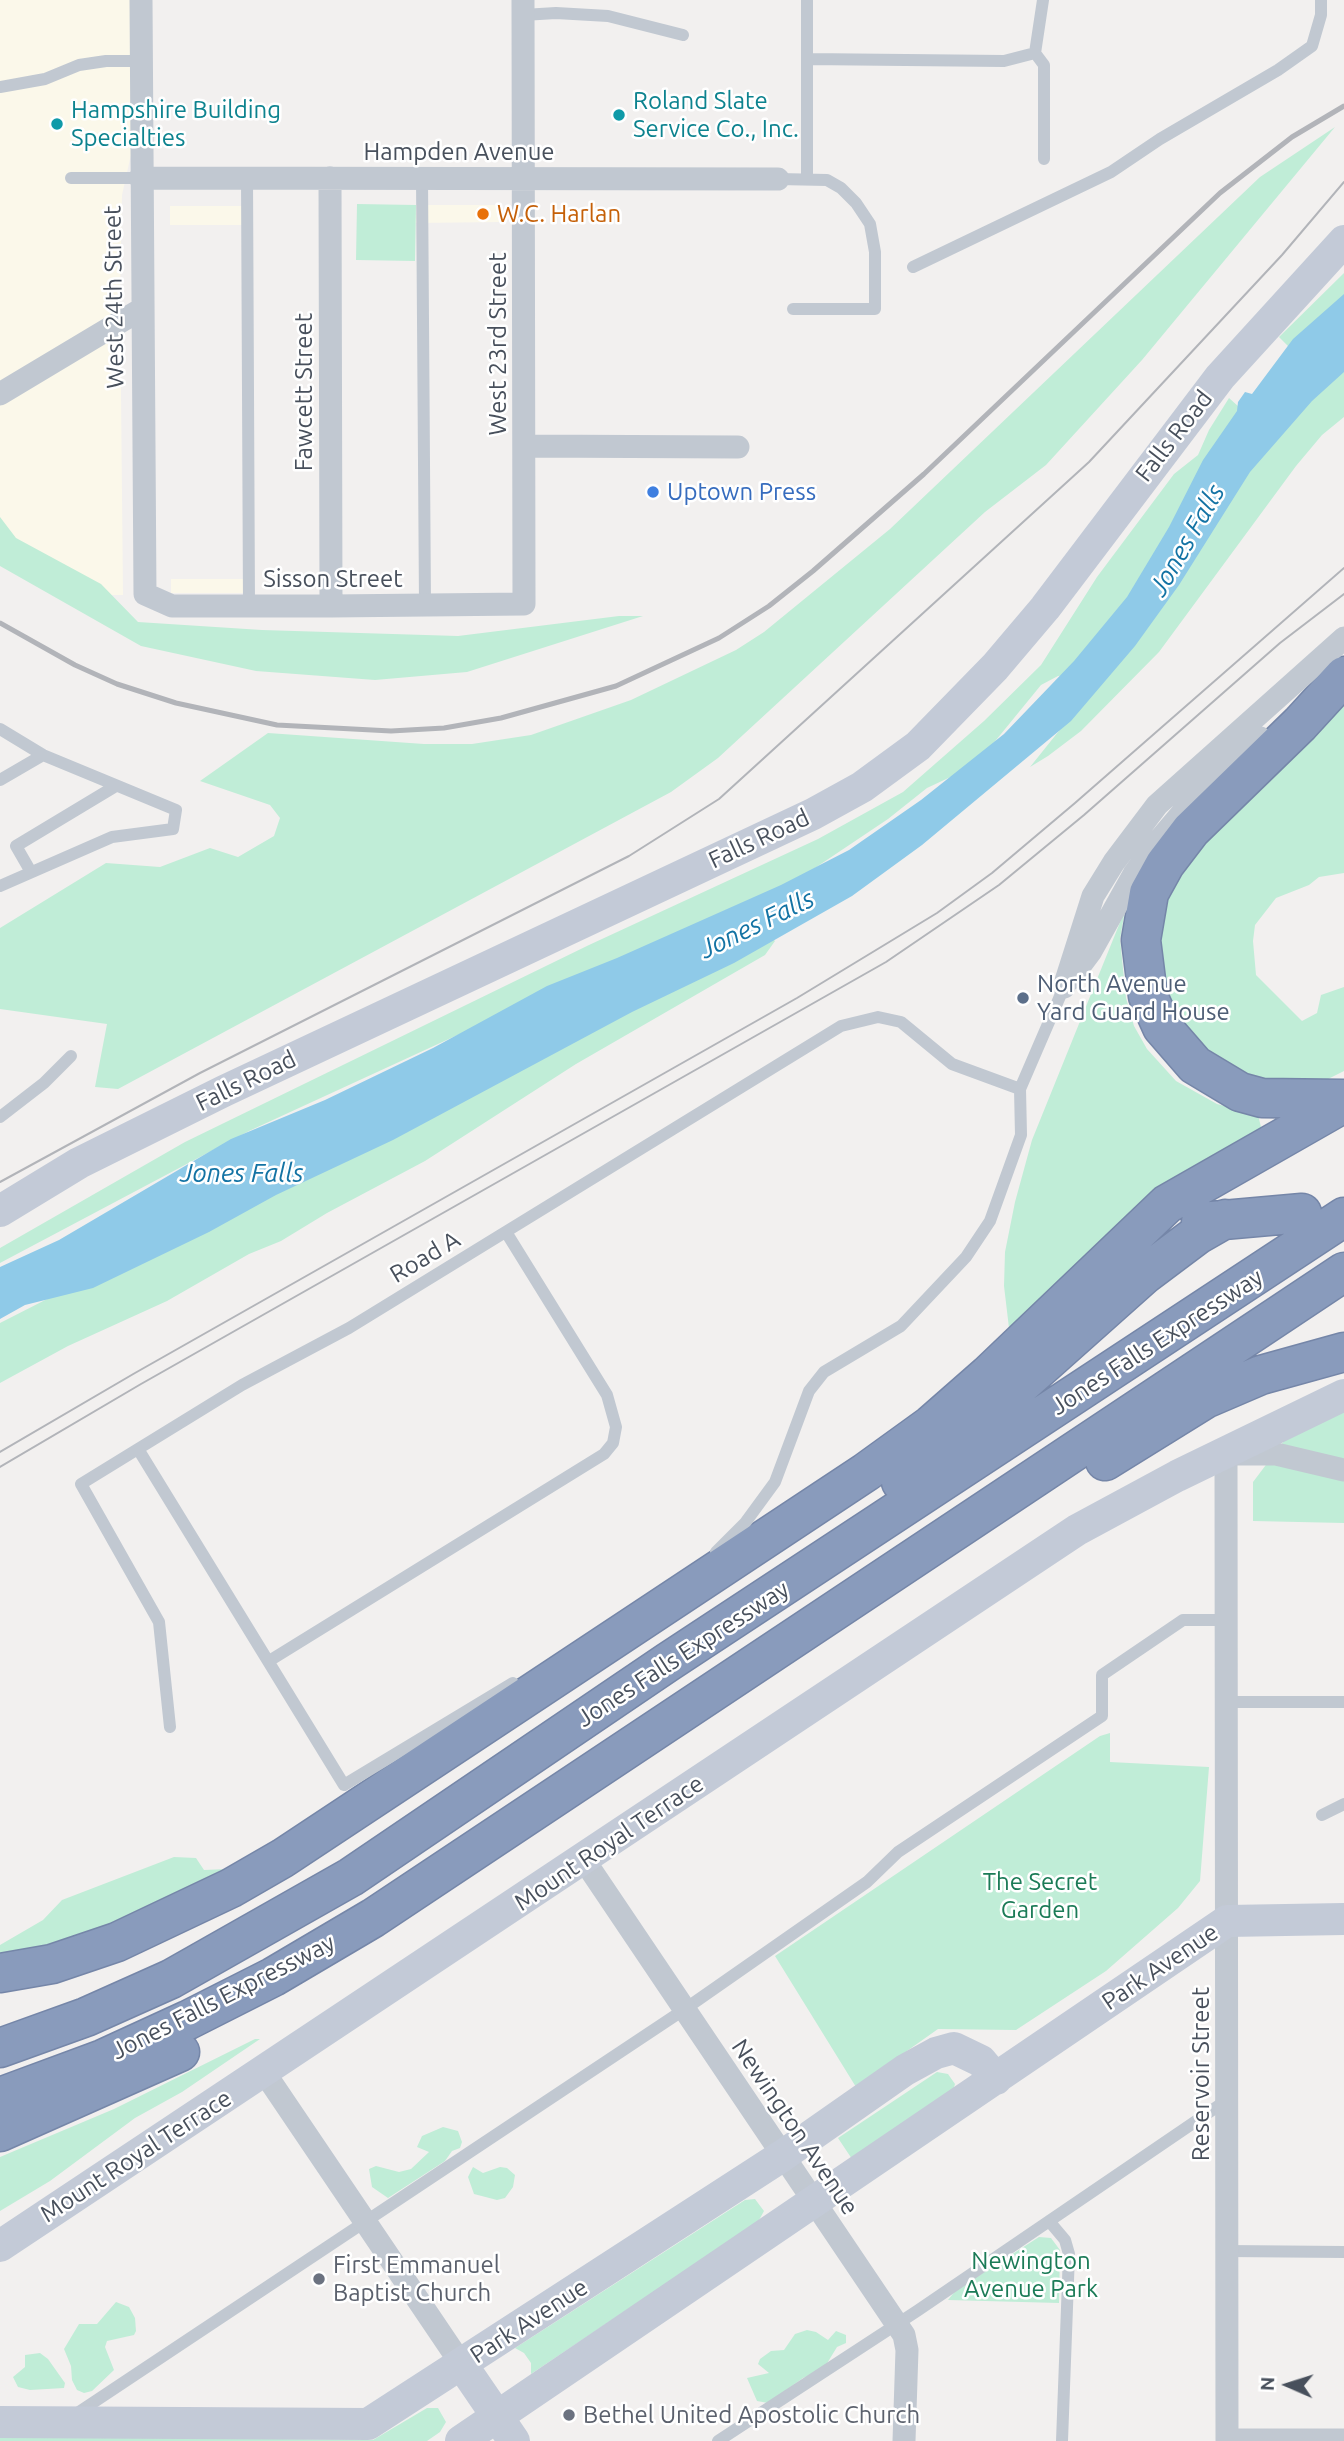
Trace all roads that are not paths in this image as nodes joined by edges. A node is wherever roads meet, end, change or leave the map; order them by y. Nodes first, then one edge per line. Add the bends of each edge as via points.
1 (141, 0) edge
2 (807, 0) edge
3 (1043, 0) edge
4 (1321, 0) edge
5 (523, 7) edge
6 (683, 35) dead end
7 (1035, 53) junction
8 (807, 59) junction
9 (141, 61) junction
10 (0, 87) edge
11 (1044, 159) dead end
12 (71, 178) dead end
13 (139, 178) junction
14 (247, 178) junction
15 (330, 178) junction
16 (422, 178) junction
17 (523, 178) junction
18 (807, 178) junction
19 (778, 179) joint
20 (1344, 241) edge
21 (913, 267) dead end
22 (793, 309) dead end
23 (140, 310) junction
24 (0, 394) edge
25 (524, 446) junction
26 (738, 446) dead end
27 (145, 594) joint
28 (524, 604) joint
29 (425, 605) junction
30 (249, 606) junction
31 (331, 606) junction
32 (1344, 638) edge
33 (1344, 673) edge
34 (0, 729) edge
35 (43, 755) junction
36 (0, 780) edge
37 (114, 786) junction
38 (31, 872) junction
39 (0, 887) edge
40 (1064, 987) junction
41 (71, 1056) dead end
42 (1020, 1089) junction
43 (1344, 1101) edge
44 (0, 1117) edge
45 (0, 1211) edge
46 (1302, 1213) dead end
47 (1344, 1217) edge
48 (1225, 1219) junction
49 (506, 1232) junction
50 (1131, 1240) junction
51 (1344, 1272) edge
52 (1344, 1352) edge
53 (1344, 1395) edge
54 (138, 1449) junction
55 (1226, 1454) junction
56 (1344, 1470) edge
57 (1226, 1620) junction
58 (615, 1621) dead end
59 (805, 1631) junction
60 (270, 1661) junction
61 (668, 1662) junction
62 (521, 1679) dead end
63 (1226, 1702) junction
64 (1344, 1702) edge
65 (170, 1727) dead end
66 (1344, 1804) edge
67 (1322, 1815) dead end
68 (584, 1860) junction
69 (373, 1918) junction
70 (1344, 1919) edge
71 (1227, 1921) junction
72 (7, 1973) edge
73 (685, 2009) junction
74 (0, 2048) edge
75 (264, 2072) junction
76 (996, 2079) junction
77 (0, 2096) edge
78 (1228, 2099) junction
79 (0, 2132) edge
80 (782, 2156) junction
81 (814, 2204) junction
82 (364, 2221) junction
83 (1049, 2221) junction
84 (0, 2246) edge
85 (1227, 2251) junction
86 (1344, 2252) edge
87 (897, 2324) junction
88 (463, 2365) junction
89 (0, 2422) edge
90 (64, 2422) junction
91 (506, 2429) edge
92 (739, 2435) edge
93 (1227, 2440) edge
94 (1344, 2440) edge
95 (461, 2441) edge
96 (718, 2441) edge
97 (904, 2441) edge
98 (1062, 2441) edge

1 - 9 street, West 24th Street
2 - 8 lane
3 - 7 lane
4 - 21 lane via 1312,46 1278,71 1111,172
5 - 6 lane via 608,16
5 - 17 street, West 23rd Street
7 - 8 lane via 1004,61
7 - 11 lane via 1044,65
8 - 18 lane
9 - 10 lane via 79,65 45,79
9 - 13 street, West 24th Street
12 - 13 lane
13 - 14 street, Hampden Avenue
13 - 23 street, West 24th Street
14 - 15 street, Hampden Avenue
14 - 30 lane
15 - 16 street, Hampden Avenue
15 - 31 street, Fawcett Street
16 - 17 street, Hampden Avenue
16 - 29 lane
17 - 19 street, Hampden Avenue
17 - 25 street, West 23rd Street
18 - 19 lane
18 - 22 lane via 827,180 841,188 870,224 875,309
20 - 45 street, Falls Road via 1220,377 995,667 918,746 862,788 224,1091 79,1163
23 - 24 street
23 - 27 street, West 24th Street
25 - 26 street
25 - 28 street, West 23rd Street
27 - 30 street, Sisson Street via 172,606
28 - 29 street, Sisson Street
29 - 31 street, Sisson Street
30 - 31 street, Sisson Street
32 - 40 street via 1157,805 1093,896
33 - 40 street via 1252,745 1176,819 1134,874 1091,951
33 - 43 highway via 1300,724 1191,830 1165,864 1149,893 1141,940 1148,996 1162,1027 1195,1065 1240,1092 1262,1098
34 - 35 lane
35 - 36 lane
35 - 37 lane
37 - 38 lane via 16,845
37 - 38 lane via 176,810 173,829 112,837
38 - 39 lane
40 - 42 lane
41 - 44 lane
42 - 49 lane, Road A via 952,1063 901,1022 862,1019 841,1026
42 - 58 lane via 1021,1135 990,1220 966,1257 901,1326 824,1372 809,1391 775,1482 745,1523 685,1577
43 - 50 highway via 1196,1185
46 - 48 highway
47 - 61 highway, Jones Falls Expressway
48 - 50 highway via 1171,1226
48 - 61 highway via 1145,1274 925,1465 764,1576
49 - 54 lane, Road A
49 - 60 lane via 607,1395 616,1427 613,1443 604,1454
50 - 72 highway via 931,1425 283,1858 117,1942 52,1964
51 - 59 highway, Jones Falls Expressway
52 - 59 highway via 1261,1375 1205,1399 1076,1479
53 - 55 street, Mount Royal Terrace
54 - 60 lane
54 - 65 lane, Road A via 81,1484 159,1622
55 - 56 street, Mount Royal Terrace via 1276,1454
55 - 57 street, Reservoir Street
55 - 68 street, Mount Royal Terrace via 1077,1530
57 - 63 street, Reservoir Street
57 - 73 lane via 1183,1620 1102,1675 1102,1716 898,1852 867,1882
59 - 69 highway, Jones Falls Expressway
60 - 62 lane via 344,1785
61 - 74 highway, Jones Falls Expressway via 351,1877 171,1979
63 - 64 lane
63 - 71 street, Reservoir Street
66 - 67 lane
68 - 73 street, Newington Avenue
68 - 75 street, Mount Royal Terrace
69 - 77 highway, Jones Falls Expressway via 188,2020 103,2059
69 - 79 highway via 203,2042
70 - 71 street, Park Avenue
71 - 76 street, Park Avenue
71 - 78 street, Reservoir Street
73 - 80 street, Newington Avenue
73 - 82 lane
75 - 82 street
75 - 84 street, Mount Royal Terrace
76 - 80 street, Park Avenue via 967,2052 954,2048 936,2053
76 - 81 street, Park Avenue
78 - 83 lane
78 - 85 street, Reservoir Street
80 - 81 street, Newington Avenue
80 - 88 street, Park Avenue
81 - 87 street, Newington Avenue
81 - 91 street, Park Avenue
82 - 88 street
82 - 90 lane
83 - 87 lane
83 - 98 lane via 1065,2240 1069,2254
85 - 86 lane
85 - 93 street, Reservoir Street
87 - 92 lane
87 - 97 street, Newington Avenue via 907,2350
88 - 90 street, Park Avenue via 368,2424
88 - 91 street
89 - 90 street, Park Avenue
91 - 95 street, Park Avenue
92 - 96 lane
93 - 94 street

